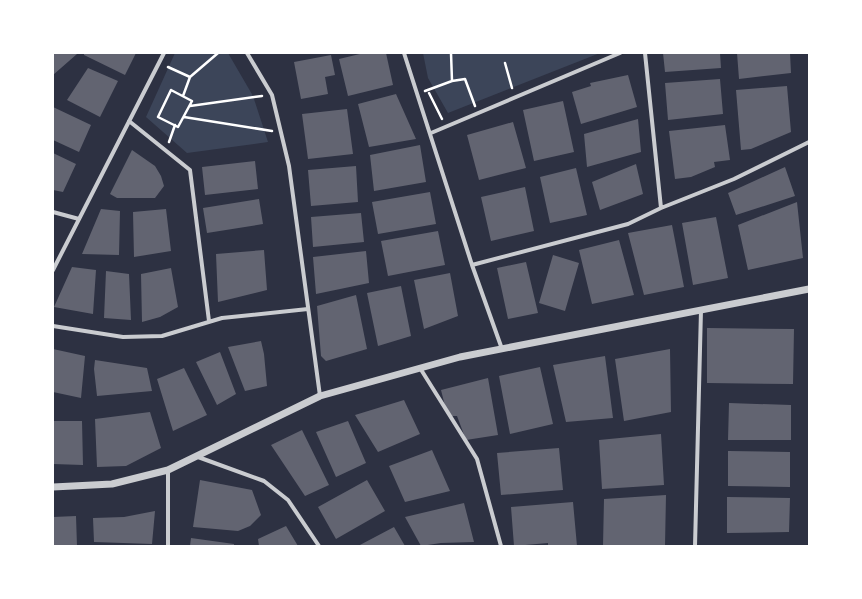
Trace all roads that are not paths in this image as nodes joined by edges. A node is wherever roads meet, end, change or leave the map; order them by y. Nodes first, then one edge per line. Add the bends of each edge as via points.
1 (164, 53) edge
2 (247, 53) edge
3 (404, 53) edge
4 (620, 53) edge
5 (645, 53) edge
6 (129, 121) junction
7 (431, 134) junction
8 (809, 142) edge
9 (661, 208) junction
10 (53, 212) edge
11 (79, 219) junction
12 (472, 265) junction
13 (53, 270) edge
14 (809, 289) edge
15 (308, 309) junction
16 (701, 310) junction
17 (209, 321) junction
18 (53, 326) edge
19 (502, 349) junction
20 (420, 368) junction
21 (320, 396) junction
22 (198, 457) junction
23 (168, 470) junction
24 (53, 487) edge
25 (168, 546) edge
26 (319, 546) edge
27 (501, 546) edge
28 (695, 546) edge

1 - 6 street
2 - 15 street via 272,95 281,132 289,166
3 - 7 street
4 - 7 street
5 - 9 street
6 - 11 street
6 - 17 street via 190,170
7 - 12 street
8 - 9 street via 734,179
9 - 12 street via 628,224
10 - 11 street
11 - 13 street
12 - 19 street
14 - 16 street
15 - 17 street
15 - 21 street
16 - 19 street
16 - 28 street
17 - 18 street via 162,336 123,337
19 - 20 street
20 - 21 street
20 - 27 street via 477,459
21 - 22 street
22 - 23 street
22 - 26 street via 264,481 288,500
23 - 24 street via 112,484
23 - 25 street

